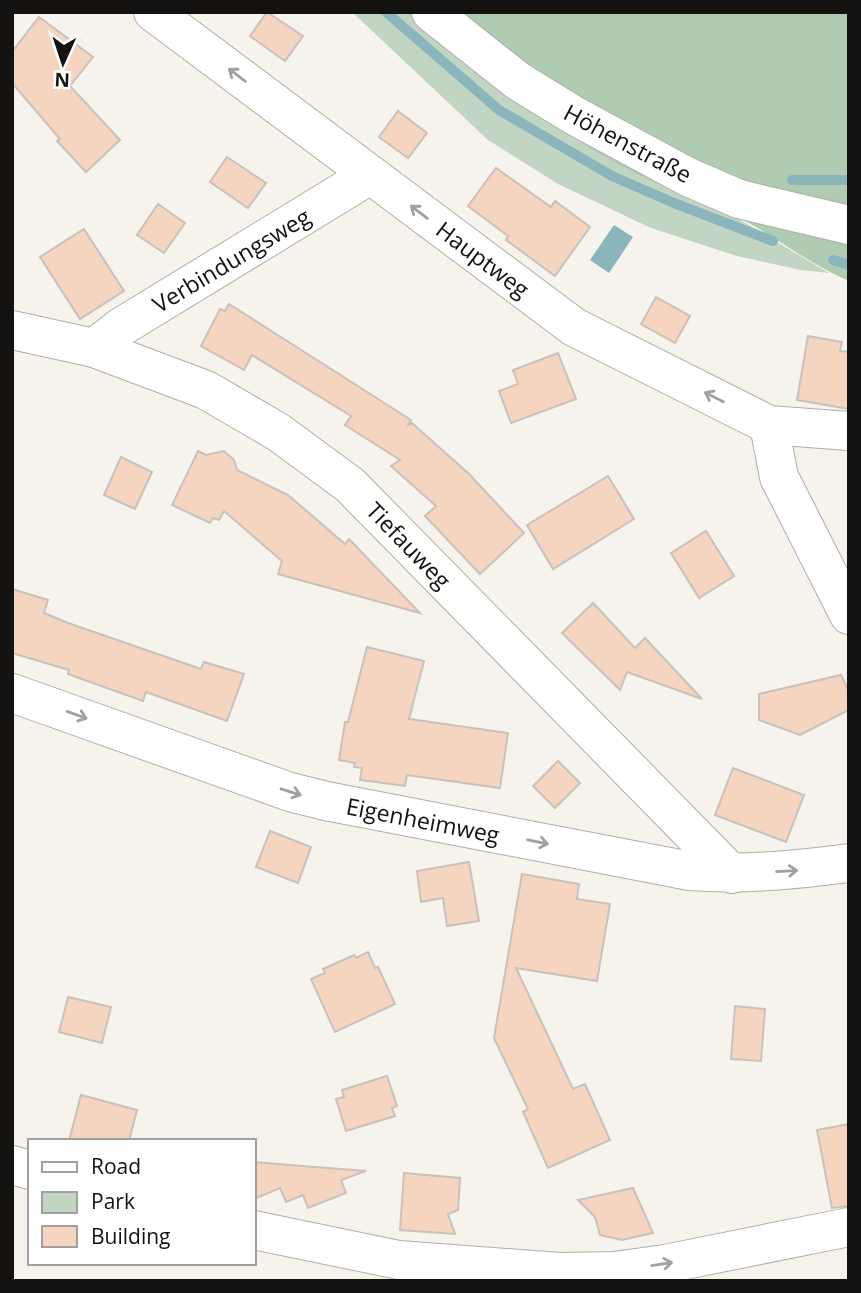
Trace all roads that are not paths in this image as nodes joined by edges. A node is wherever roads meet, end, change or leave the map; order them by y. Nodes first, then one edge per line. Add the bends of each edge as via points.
1 (153, 12) edge
2 (431, 12) edge
3 (370, 175) junction
4 (849, 225) edge
5 (12, 330) edge
6 (94, 348) junction
7 (769, 425) junction
8 (849, 431) edge
9 (849, 615) edge
10 (12, 692) edge
11 (849, 863) edge
12 (732, 874) junction
13 (849, 1227) edge
14 (256, 1230) edge

3 -> 1 street, Hauptweg
2 - 4 street, Höhenstraße via 518,81 688,177 740,199
3 - 6 street, Verbindungsweg
7 -> 3 street, Hauptweg via 574,327
5 - 6 street, Tiefauweg
6 - 12 street, Tiefauweg via 206,390 278,432 350,485
7 - 8 street, Hauptweg
7 - 9 street via 779,477
10 -> 12 street, Eigenheimweg via 290,792 690,871
12 -> 11 street, Eigenheimweg
14 -> 13 street via 399,1260 570,1272 665,1264

